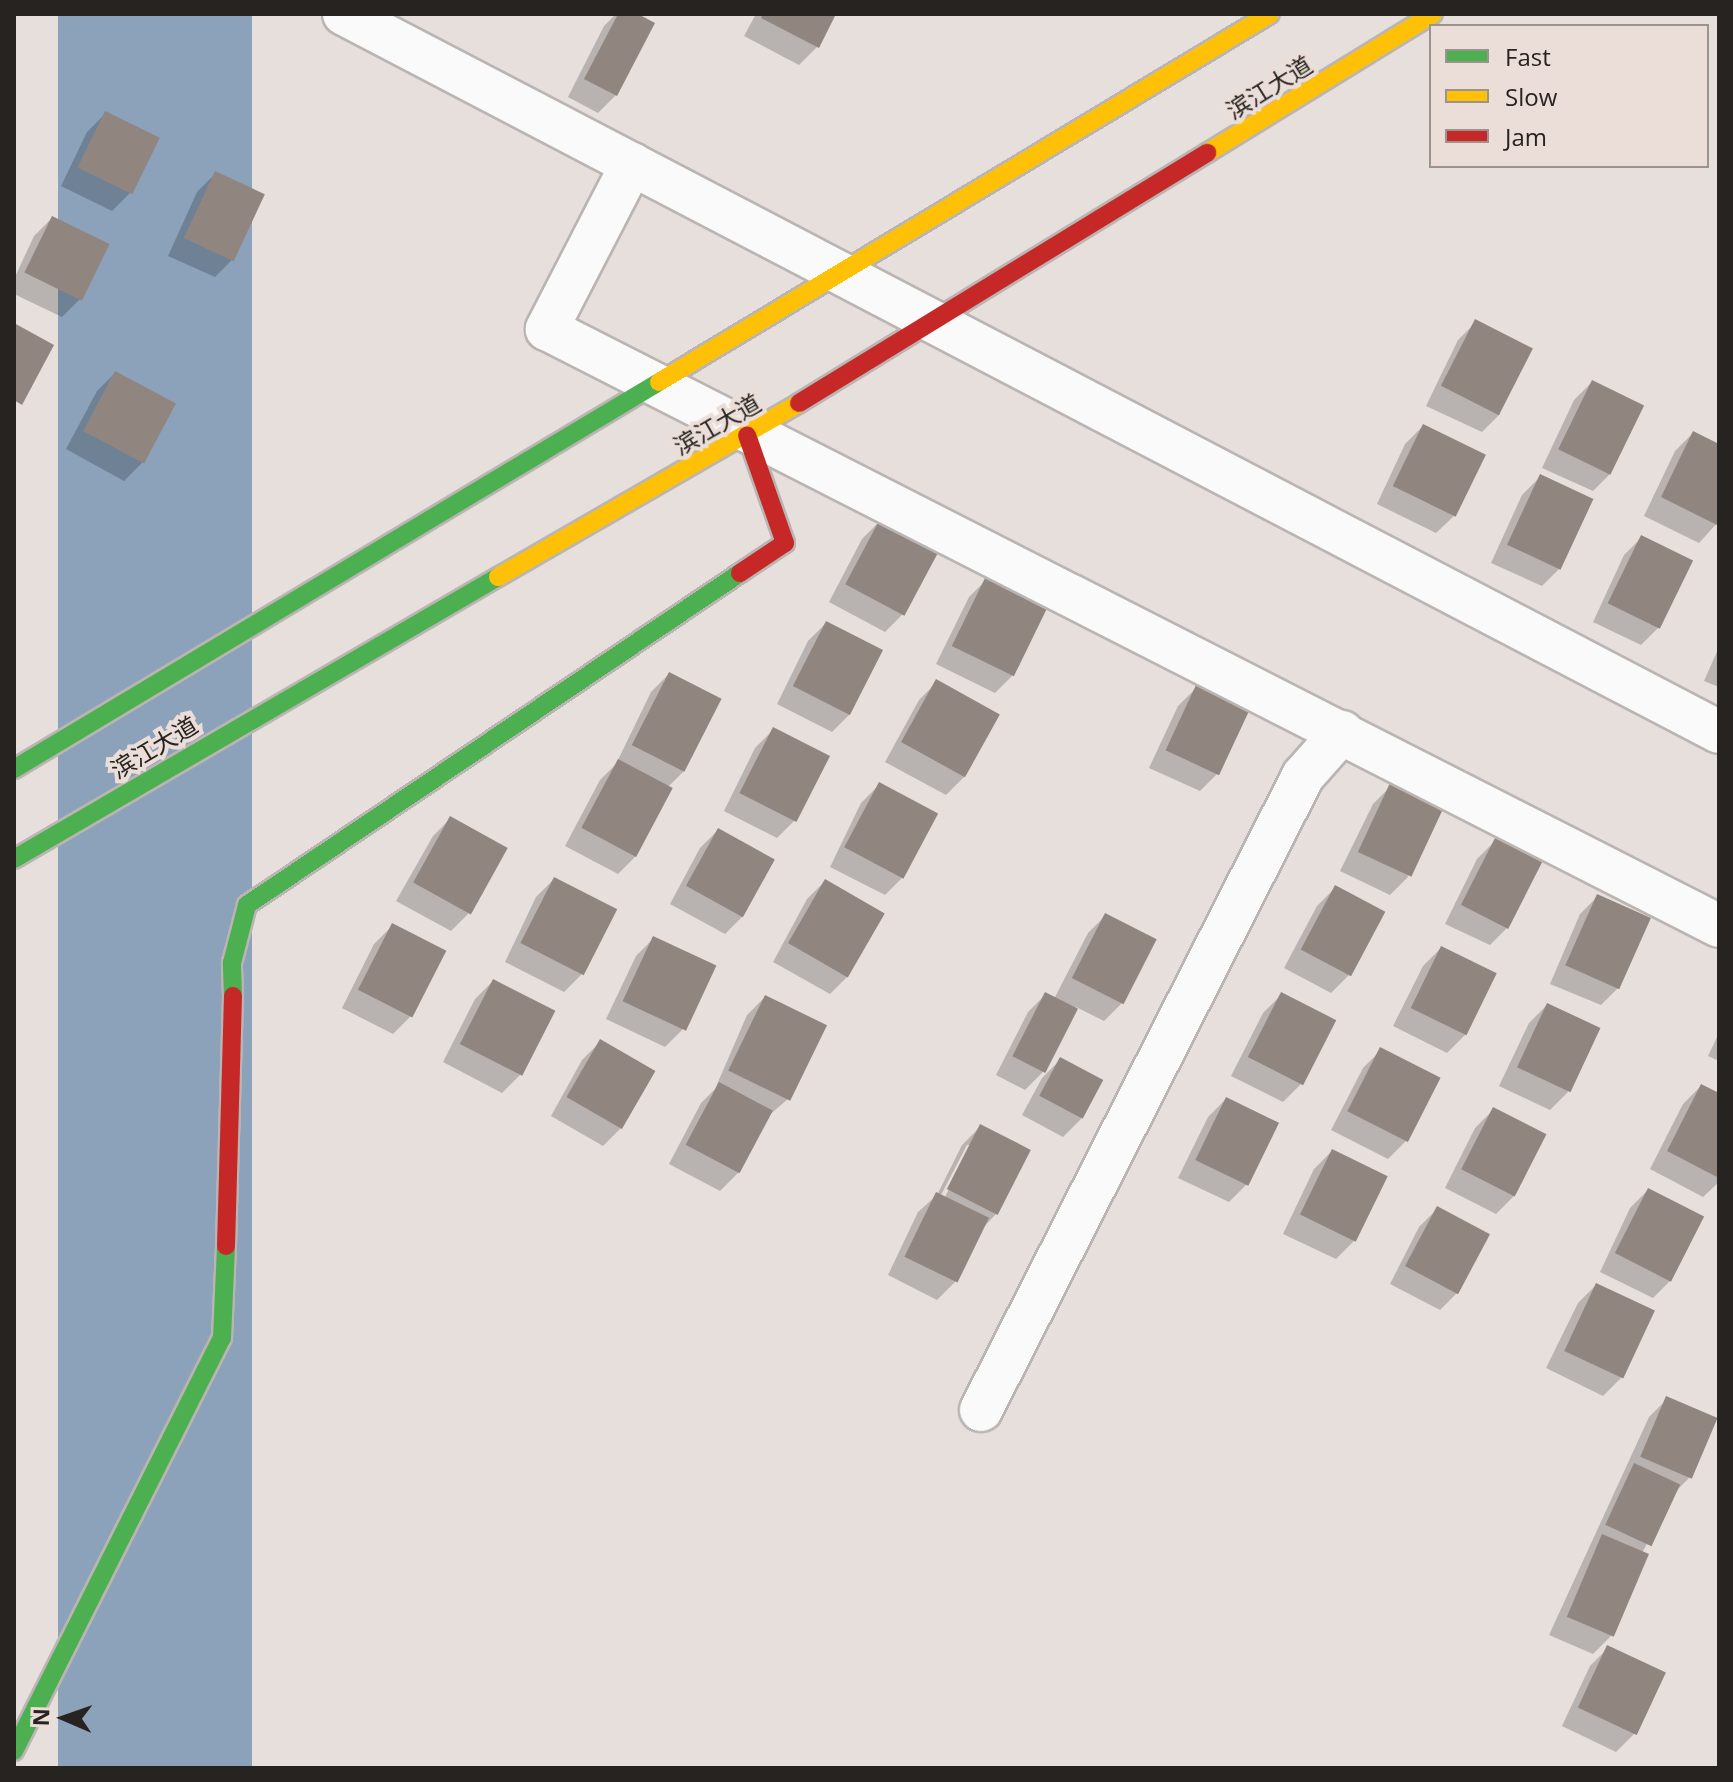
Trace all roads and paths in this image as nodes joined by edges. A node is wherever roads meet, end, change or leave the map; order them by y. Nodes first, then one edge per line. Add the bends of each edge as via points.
1 (344, 14) edge
2 (1270, 14) edge
3 (1433, 14) edge
4 (632, 164) junction
5 (827, 280) junction
6 (934, 321) junction
7 (666, 377) junction
8 (747, 435) junction
9 (1342, 732) junction
10 (1719, 732) edge
11 (14, 769) edge
12 (14, 859) edge
13 (1719, 926) edge
14 (981, 1410) dead end
15 (14, 1751) edge

1 - 4 street
2 - 5 main road
3 - 6 main road, 滨江大道
4 - 5 street
4 - 7 street via 547,329
5 - 6 street
5 - 7 main road
6 - 8 main road, 滨江大道
6 - 10 street
7 - 8 street
7 - 11 main road
8 - 9 street via 989,551
8 - 12 main road, 滨江大道 via 246,720
8 - 15 main road via 785,543 247,905 232,963 232,1152 222,1338
9 - 13 street
9 - 14 street via 1303,776

